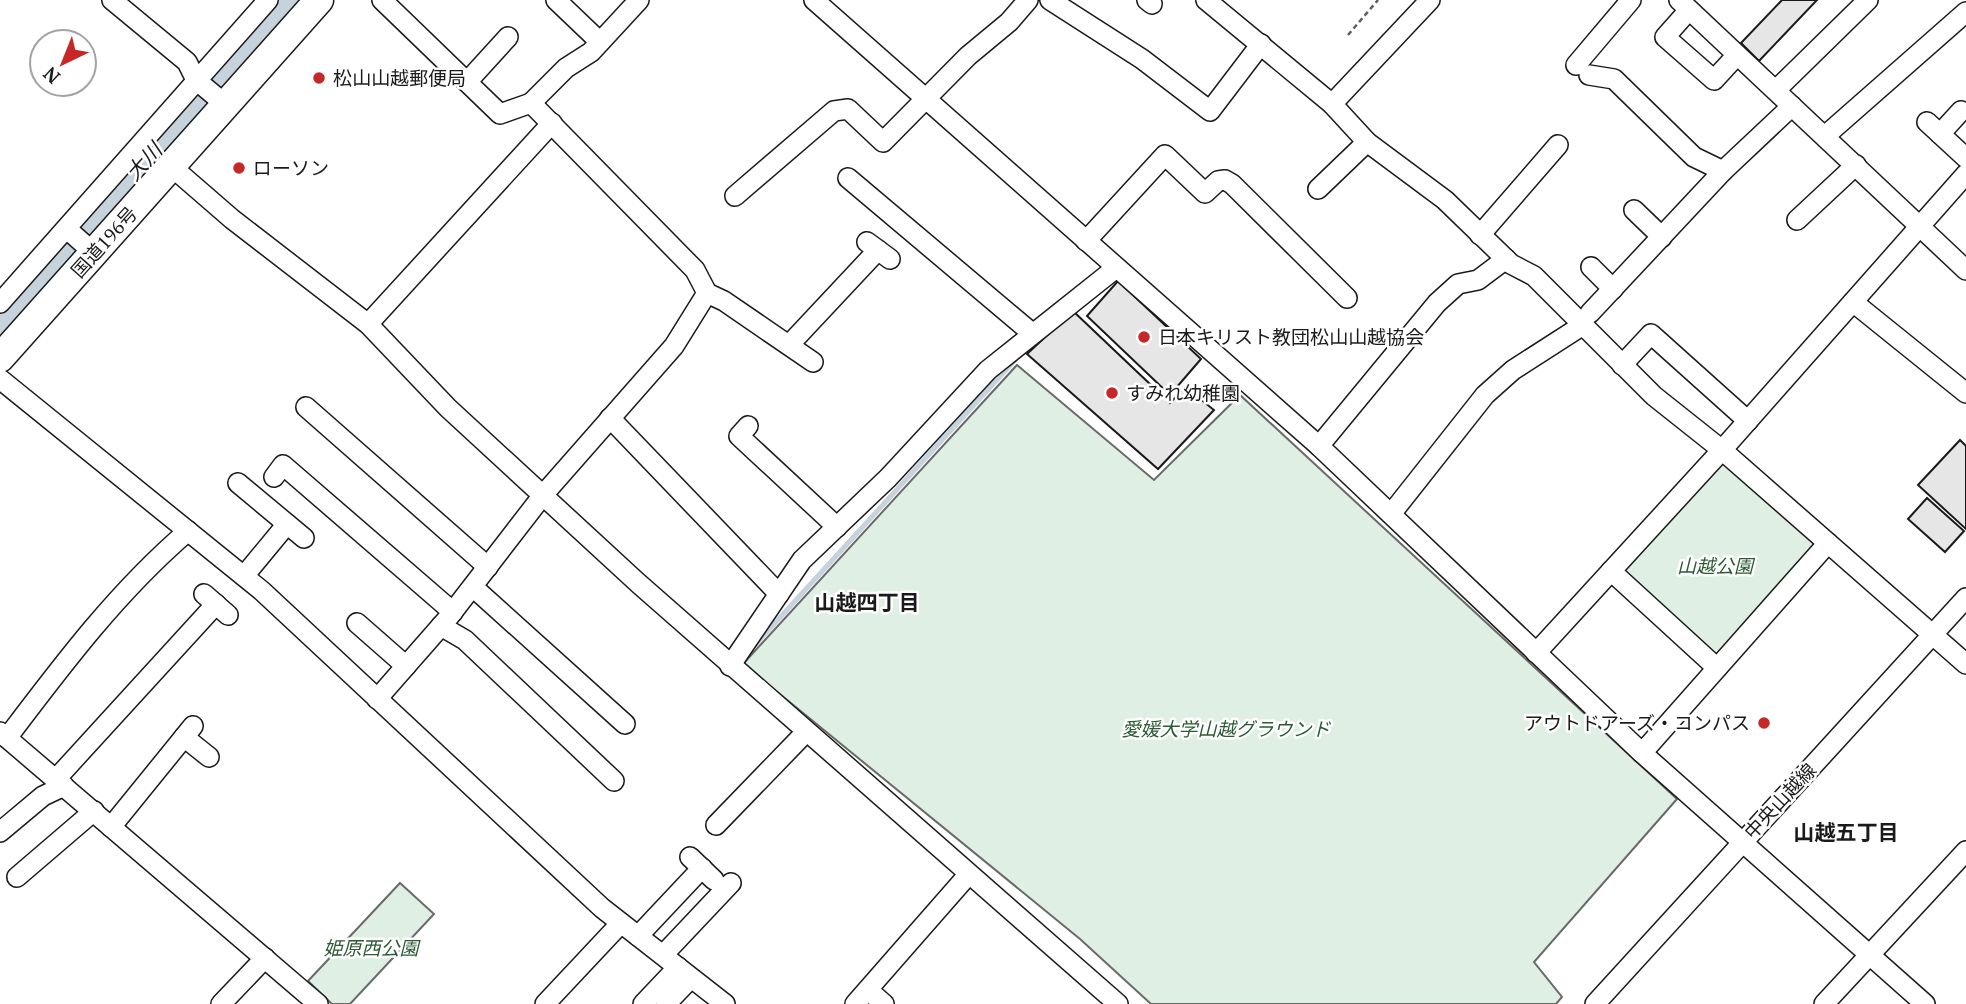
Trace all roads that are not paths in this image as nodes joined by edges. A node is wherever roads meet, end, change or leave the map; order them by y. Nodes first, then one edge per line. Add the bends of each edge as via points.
1 (112, 0) edge
2 (268, 0) edge
3 (319, 0) edge
4 (382, 0) edge
5 (556, 0) edge
6 (639, 0) edge
7 (1028, 0) edge
8 (1050, 0) edge
9 (1206, 0) edge
10 (1430, 0) edge
11 (1631, 0) edge
12 (1868, 0) edge
13 (823, 2) edge
14 (1684, 5) edge
15 (1966, 12) edge
16 (508, 37) dead end
17 (600, 42) junction
18 (1261, 44) junction
19 (1737, 55) junction
20 (467, 82) junction
21 (209, 90) junction
22 (1776, 90) junction
23 (925, 98) junction
24 (531, 103) junction
25 (1332, 104) junction
26 (1792, 106) junction
27 (1961, 111) dead end
28 (552, 123) junction
29 (1825, 136) junction
30 (1367, 142) junction
31 (1558, 145) dead end
32 (1966, 158) edge
33 (1856, 165) junction
34 (172, 167) junction
35 (1723, 171) junction
36 (1966, 174) edge
37 (848, 178) dead end
38 (1318, 189) dead end
39 (734, 196) dead end
40 (1634, 210) dead end
41 (1797, 220) dead end
42 (1920, 226) junction
43 (1480, 235) junction
44 (1662, 237) junction
45 (78, 239) junction
46 (1086, 241) junction
47 (879, 250) dead end
48 (1506, 260) junction
49 (1591, 267) dead end
50 (1116, 268) junction
51 (1966, 270) edge
52 (1613, 289) junction
53 (708, 293) junction
54 (1347, 298) dead end
55 (1853, 302) junction
56 (0, 303) edge
57 (1587, 319) junction
58 (368, 324) junction
59 (1033, 334) junction
60 (789, 345) junction
61 (0, 358) edge
62 (813, 362) dead end
63 (1622, 365) junction
64 (0, 379) edge
65 (1966, 393) edge
66 (306, 407) dead end
67 (610, 418) junction
68 (1748, 421) junction
69 (748, 426) dead end
70 (1319, 446) junction
71 (1722, 450) junction
72 (274, 477) dead end
73 (239, 483) dead end
74 (543, 495) junction
75 (1391, 514) junction
76 (287, 524) junction
77 (837, 527) junction
78 (188, 531) junction
79 (304, 538) dead end
80 (1828, 543) junction
81 (488, 567) junction
82 (1611, 571) junction
83 (244, 576) junction
84 (473, 587) junction
85 (779, 594) junction
86 (1966, 598) edge
87 (216, 604) dead end
88 (447, 619) junction
89 (357, 623) dead end
90 (1933, 634) junction
91 (1536, 653) junction
92 (1966, 664) edge
93 (406, 666) junction
94 (730, 666) junction
95 (1717, 668) junction
96 (377, 698) junction
97 (625, 724) dead end
98 (806, 732) junction
99 (3, 735) edge
100 (1642, 753) junction
101 (209, 757) dead end
102 (614, 781) dead end
103 (60, 783) junction
104 (94, 811) junction
105 (716, 825) dead end
106 (111, 827) junction
107 (0, 832) edge
108 (1744, 841) junction
109 (1965, 853) edge
110 (968, 874) junction
111 (17, 877) dead end
112 (621, 923) junction
113 (638, 936) junction
114 (1868, 953) junction
115 (265, 958) junction
116 (677, 967) junction
117 (862, 997) edge
118 (221, 1004) edge
119 (318, 1004) edge
120 (545, 1004) edge
121 (643, 1004) edge
122 (666, 1004) edge
123 (725, 1004) edge
124 (884, 1004) edge
125 (1118, 1004) edge
126 (1595, 1004) edge
127 (1824, 1004) edge
128 (1924, 1004) edge

1 - 21 street via 187,62
2 - 21 street
3 - 21 highway, 国道196号
4 - 20 street
5 - 17 street
6 - 17 street
7 - 23 street
8 - 18 street via 1142,59 1210,111
9 - 18 street
10 - 25 street
11 - 35 street via 1582,70 1626,81 1694,157
12 - 22 street
13 - 23 street
14 - 19 street
14 - 19 street via 1665,37 1714,80
15 - 29 street
16 - 20 street
17 - 24 street
18 - 25 street
19 - 22 street
20 - 24 street via 500,114
21 - 34 highway, 国道196号
21 - 45 street
22 - 26 street
23 - 39 street via 883,142 848,109 834,111
23 - 46 street
24 - 28 street
25 - 30 street
26 - 29 street
26 - 35 street
27 - 32 street via 1934,128
28 - 53 street via 695,270
28 - 58 street
29 - 33 street
30 - 38 street
30 - 43 street via 1445,200
31 - 43 street
33 - 41 street
33 - 42 street
34 - 45 highway, 国道196号
34 - 58 street
35 - 44 street
36 - 42 street
37 - 59 street
40 - 44 street
42 - 51 street
42 - 55 street
43 - 48 street
44 - 52 street
45 - 56 street
45 - 61 highway, 国道196号
46 - 50 street
46 - 54 street via 1165,155 1205,192 1217,181 1231,184
47 - 60 street
48 - 57 street via 1534,276
48 - 70 street via 1478,281 1458,284 1437,303
49 - 52 street
50 - 59 street
50 - 70 street
52 - 57 street
53 - 60 street
53 - 67 street via 674,346
55 - 65 street
55 - 68 street
57 - 63 street
57 - 75 street via 1485,395
58 - 74 street
59 - 77 street via 988,370
60 - 62 street
63 - 68 street via 1651,334
63 - 71 street
64 - 78 street
66 - 81 street
67 - 74 street
67 - 85 street
68 - 71 street
69 - 77 street via 739,436
70 - 75 street
71 - 80 street
71 - 82 street
72 - 88 street via 283,465
73 - 76 street
74 - 81 street
74 - 94 street
75 - 91 street
76 - 79 street
76 - 83 street
77 - 85 street via 802,560
78 - 83 street
78 - 99 street via 120,595
80 - 90 street
80 - 95 street
81 - 84 street
82 - 91 street
82 - 95 street
83 - 96 street
84 - 88 street
84 - 97 street
85 - 94 street
86 - 90 street, 中央山越線
87 - 103 street
88 - 93 street
88 - 102 street
89 - 93 street
90 - 92 street
90 - 108 street, 中央山越線
91 - 100 street
93 - 96 street
94 - 98 street
95 - 100 street
96 - 112 street
98 - 105 street
98 - 110 street
99 - 103 street
100 - 108 street
101 - 106 street via 188,731
103 - 104 street
103 - 107 street
104 - 106 street
104 - 111 street via 54,855
106 - 115 street
108 - 114 street
108 - 126 street, 中央山越線
109 - 114 street
110 - 117 street
110 - 125 street
112 - 113 street
112 - 120 street
113 - 116 street
113 - 116 street via 709,872
114 - 127 street
114 - 128 street
115 - 118 street
115 - 119 street
116 - 121 street
116 - 122 street
116 - 123 street
117 - 124 street

